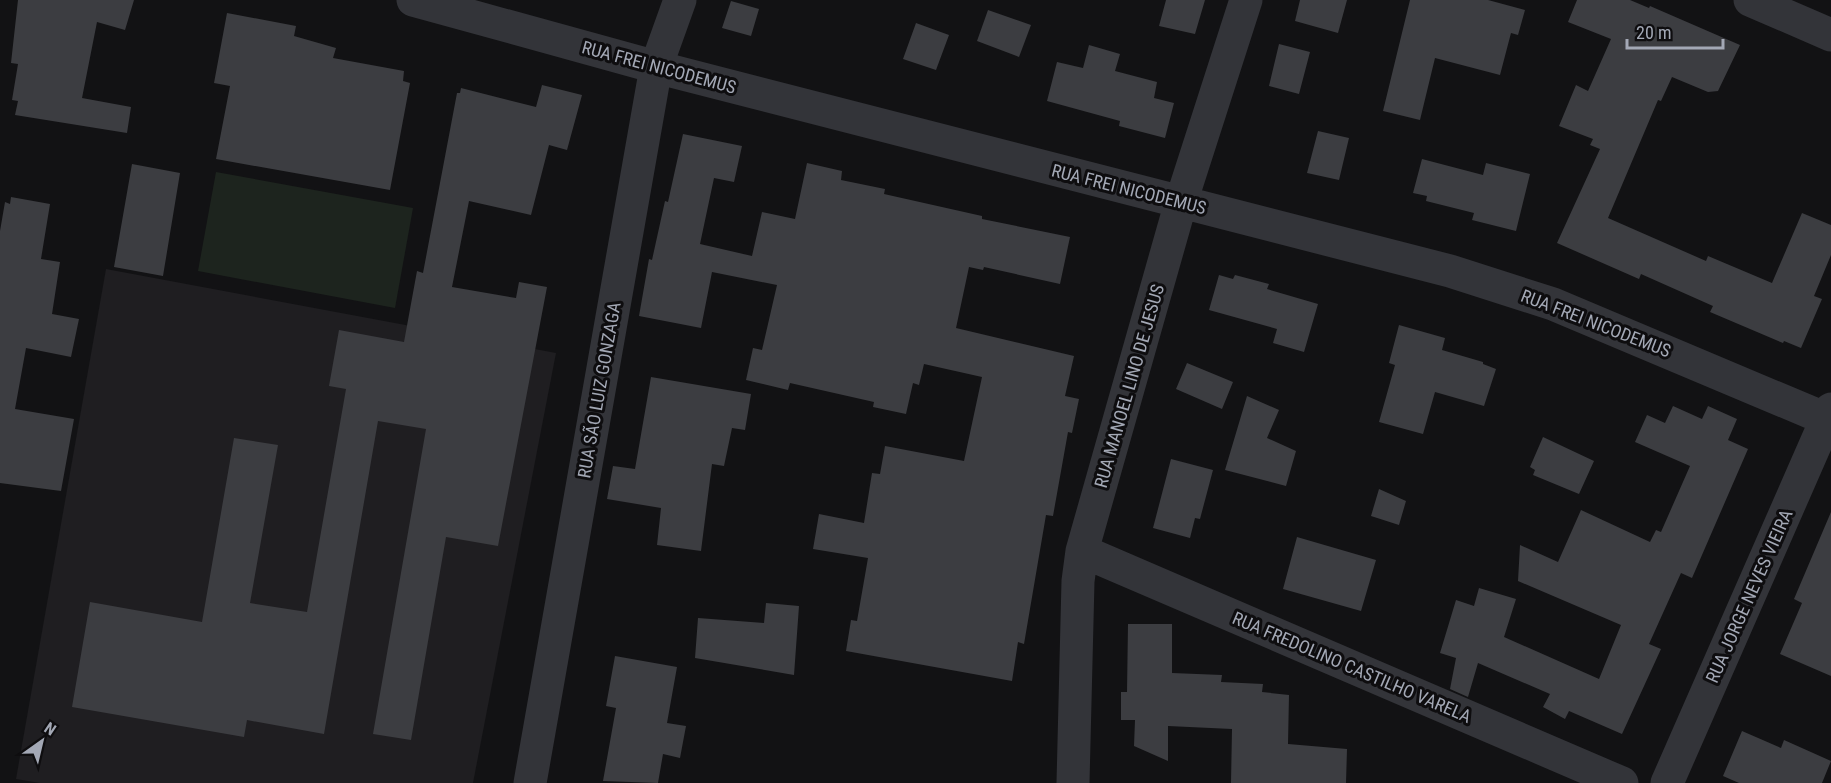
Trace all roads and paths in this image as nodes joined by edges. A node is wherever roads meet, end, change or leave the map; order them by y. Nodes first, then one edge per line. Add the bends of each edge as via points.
1 (413, 0) edge
2 (680, 0) edge
3 (1246, 0) edge
4 (1750, 0) edge
5 (1831, 35) edge
6 (656, 67) junction
7 (1181, 202) junction
8 (1830, 416) edge
9 (1082, 551) junction
10 (530, 783) edge
11 (1073, 783) edge
12 (1622, 783) edge
13 (1667, 783) edge

1 - 6 street, RUA FREI NICODEMUS
2 - 6 street, RUA SÃO LUIZ GONZAGA
3 - 7 street, RUA MANOEL LINO DE JESUS
4 - 5 street
6 - 7 street, RUA FREI NICODEMUS
6 - 10 street, RUA SÃO LUIZ GONZAGA
7 - 8 street, RUA FREI NICODEMUS via 1450,271 1553,304
7 - 9 street, RUA MANOEL LINO DE JESUS
8 - 13 street, RUA JORGE NEVES VIEIRA
9 - 11 street, RUA MANOEL LINO DE JESUS
9 - 12 street, RUA FREDOLINO CASTILHO VARELA

